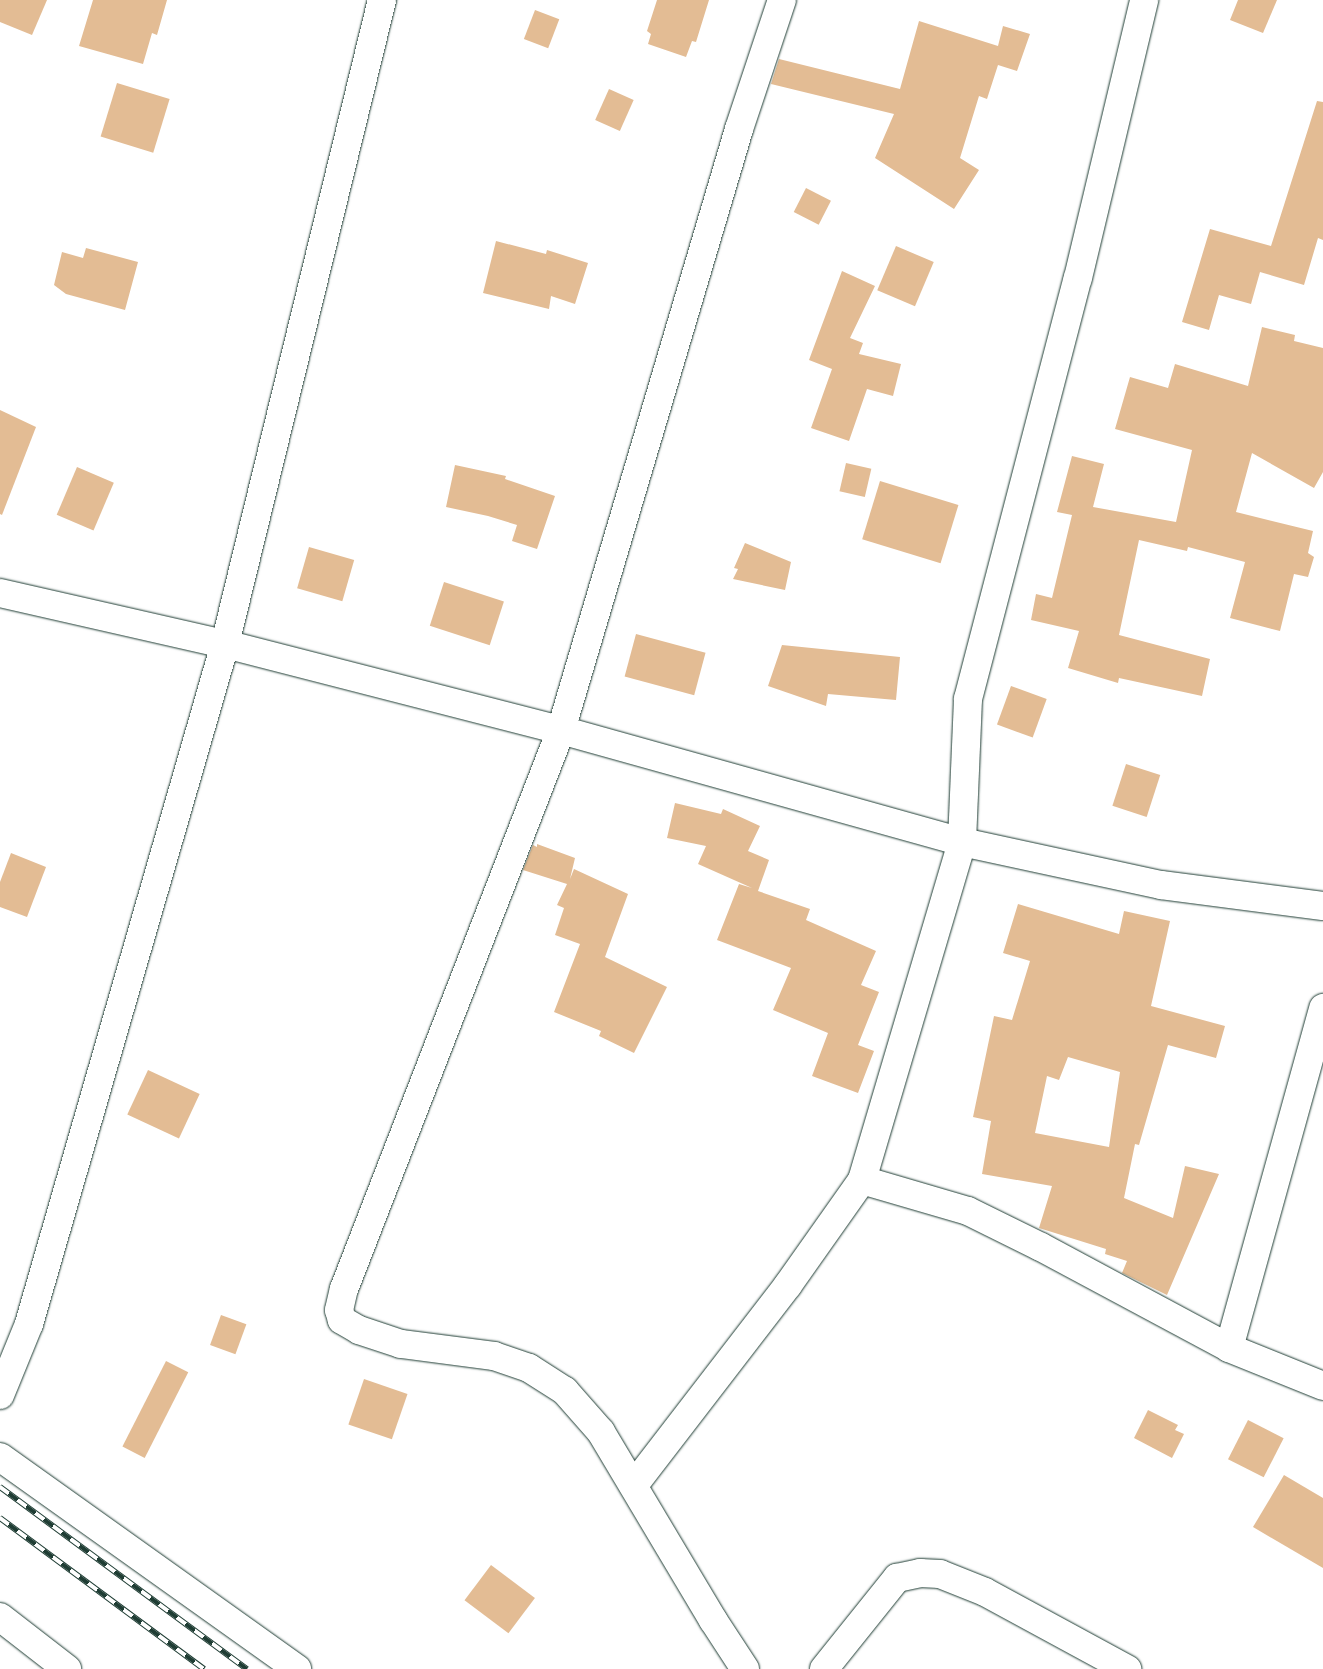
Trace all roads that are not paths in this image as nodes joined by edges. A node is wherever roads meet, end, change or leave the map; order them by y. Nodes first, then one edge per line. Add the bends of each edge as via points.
1 (382, 0) edge
2 (782, 0) edge
3 (1144, 0) edge
4 (0, 593) edge
5 (225, 644) junction
6 (561, 730) junction
7 (962, 842) junction
8 (1323, 906) edge
9 (1323, 1008) edge
10 (862, 1180) junction
11 (1229, 1348) junction
12 (1323, 1386) edge
13 (0, 1395) edge
14 (0, 1457) edge
15 (634, 1486) junction
16 (0, 1617) edge
17 (67, 1669) edge
18 (297, 1669) edge
19 (745, 1669) edge
20 (824, 1669) edge
21 (1127, 1669) edge

1 - 5 street
2 - 6 street via 739,129
3 - 7 street via 1078,278 968,699
4 - 5 street
5 - 6 street
5 - 13 street via 29,1324
6 - 7 street
6 - 15 street via 344,1289 339,1310 342,1320 359,1330 401,1344 494,1356 529,1368 565,1391 601,1432
7 - 8 street via 1161,885
7 - 10 street
9 - 11 street
10 - 11 street via 968,1211 1042,1247
10 - 15 street via 788,1285
11 - 12 street
14 - 18 street
15 - 19 street
16 - 17 street
20 - 21 street via 898,1578 920,1573 940,1574 985,1592

